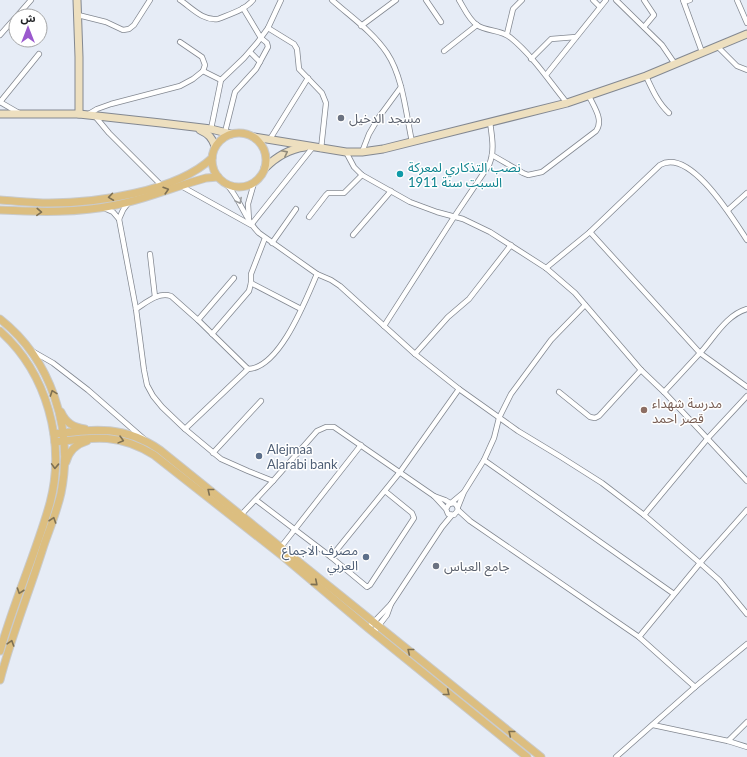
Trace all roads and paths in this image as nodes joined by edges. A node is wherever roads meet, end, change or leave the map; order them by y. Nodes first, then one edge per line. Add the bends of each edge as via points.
1 (31, 0) edge
2 (77, 0) edge
3 (150, 0) edge
4 (180, 0) edge
5 (253, 0) edge
6 (281, 0) edge
7 (332, 0) edge
8 (396, 0) edge
9 (426, 0) edge
10 (459, 0) edge
11 (522, 0) edge
12 (593, 0) edge
13 (606, 0) edge
14 (616, 0) edge
15 (644, 0) edge
16 (690, 0) edge
17 (737, 0) edge
18 (683, 1) edge
19 (600, 7) junction
20 (24, 8) edge
21 (243, 8) junction
22 (78, 15) junction
23 (441, 22) dead end
24 (747, 23) edge
25 (477, 25) junction
26 (8, 26) edge
27 (361, 26) junction
28 (644, 27) junction
29 (268, 28) junction
30 (507, 34) junction
31 (747, 34) edge
32 (0, 35) edge
33 (576, 37) junction
34 (261, 38) junction
35 (180, 42) dead end
36 (717, 46) junction
37 (444, 51) dead end
38 (250, 52) junction
39 (702, 52) junction
40 (39, 54) dead end
41 (532, 59) junction
42 (260, 62) junction
43 (675, 64) junction
44 (746, 70) edge
45 (203, 71) junction
46 (546, 75) junction
47 (646, 76) junction
48 (308, 78) junction
49 (221, 80) junction
50 (401, 87) junction
51 (588, 96) junction
52 (0, 102) edge
53 (567, 103) junction
54 (669, 113) dead end
55 (0, 114) edge
56 (79, 114) junction
57 (22, 115) junction
58 (91, 115) junction
59 (490, 122) junction
60 (194, 128) junction
61 (211, 129) junction
62 (228, 133) junction
63 (254, 137) junction
64 (270, 139) junction
65 (412, 142) junction
66 (215, 146) junction
67 (311, 147) junction
68 (321, 149) junction
69 (346, 152) junction
70 (362, 152) junction
71 (492, 155) junction
72 (212, 158) junction
73 (265, 168) junction
74 (362, 175) junction
75 (218, 178) junction
76 (254, 183) junction
77 (226, 184) junction
78 (161, 185) junction
79 (181, 186) junction
80 (391, 191) junction
81 (747, 193) edge
82 (0, 200) edge
83 (129, 202) junction
84 (104, 208) junction
85 (296, 209) dead end
86 (2, 210) edge
87 (728, 210) junction
88 (309, 216) dead end
89 (454, 217) junction
90 (119, 219) junction
91 (250, 223) junction
92 (590, 232) junction
93 (353, 235) dead end
94 (265, 238) junction
95 (747, 240) edge
96 (272, 243) junction
97 (511, 245) junction
98 (150, 254) dead end
99 (546, 268) junction
100 (317, 274) junction
101 (234, 278) dead end
102 (251, 284) junction
103 (155, 297) junction
104 (585, 305) junction
105 (136, 309) junction
106 (301, 309) junction
107 (747, 309) edge
108 (0, 319) edge
109 (198, 320) junction
110 (384, 326) junction
111 (0, 331) edge
112 (212, 334) junction
113 (30, 351) junction
114 (700, 353) junction
115 (415, 354) junction
116 (248, 369) junction
117 (641, 370) junction
118 (747, 387) edge
119 (458, 389) junction
120 (559, 392) dead end
121 (664, 392) junction
122 (747, 396) edge
123 (261, 401) dead end
124 (58, 405) junction
125 (498, 418) junction
126 (185, 429) junction
127 (107, 430) junction
128 (63, 437) junction
129 (102, 437) junction
130 (54, 438) junction
131 (708, 438) junction
132 (146, 441) junction
133 (361, 445) junction
134 (213, 453) junction
135 (484, 460) junction
136 (400, 472) junction
137 (64, 476) junction
138 (273, 481) junction
139 (747, 481) edge
140 (385, 491) junction
141 (464, 492) junction
142 (434, 496) junction
143 (256, 500) junction
144 (451, 503) junction
145 (458, 509) junction
146 (446, 510) junction
147 (747, 510) edge
148 (453, 515) junction
149 (644, 515) junction
150 (241, 516) junction
151 (470, 521) junction
152 (442, 527) junction
153 (294, 529) junction
154 (281, 547) junction
155 (331, 557) junction
156 (700, 563) junction
157 (674, 594) junction
158 (747, 614) edge
159 (376, 624) junction
160 (370, 630) junction
161 (639, 637) junction
162 (747, 644) edge
163 (0, 651) edge
164 (0, 680) edge
165 (696, 687) junction
166 (482, 709) junction
167 (476, 716) junction
168 (747, 722) edge
169 (653, 725) junction
170 (728, 741) junction
171 (747, 747) edge
172 (527, 757) edge
173 (541, 757) edge
174 (616, 757) edge

1 - 20 street
2 - 22 main road
3 - 22 street via 134,26 126,30
4 - 21 street via 200,15 214,19
5 - 21 street
6 - 29 street
7 - 27 street
8 - 27 street
9 - 23 street
10 - 25 street
11 - 30 street via 513,9
12 - 19 street
13 - 19 street
14 - 28 street
15 - 28 street via 654,16
16 - 18 street
17 - 24 street
18 - 39 street
19 - 33 street
21 - 34 street
22 - 56 main road
25 - 30 street
25 - 37 street
26 - 32 street
27 - 50 street via 387,53
28 - 43 street via 662,45
29 - 34 street
29 - 48 street via 294,44 299,69
30 - 41 street
31 - 36 main road
33 - 41 street via 551,39
33 - 46 street
34 - 38 street
34 - 42 street via 268,47
35 - 45 street via 202,57 205,65
36 - 39 main road
36 - 44 street via 738,66
38 - 42 street
38 - 49 street
39 - 43 main road
40 - 52 street
41 - 46 street
42 - 62 street via 235,92
43 - 47 main road
45 - 49 street
45 - 58 street via 180,86 111,104 97,109
46 - 53 street
47 - 51 main road
47 - 54 street via 657,99
48 - 64 street
48 - 68 street via 322,93 326,104
49 - 61 street
50 - 65 street
50 - 70 street via 372,128
51 - 53 main road
51 - 71 street via 600,120 596,132 542,172 528,175
52 - 57 street
53 - 59 main road
55 - 57 main road
56 - 57 main road
56 - 58 main road
58 - 60 main road
58 - 78 street
59 - 65 main road
59 - 71 street
60 - 61 main road
60 - 66 main road via 207,133
61 - 62 main road
62 - 63 main road via 243,133
62 - 66 main road
63 - 64 main road
63 - 73 main road via 266,154
64 - 67 main road
65 - 70 main road
66 - 72 main road
67 - 68 main road
73 -> 67 main road via 288,151
67 - 91 street
68 - 69 main road
69 - 70 main road
69 - 74 street
71 - 89 street via 487,169
72 - 75 main road via 212,165
72 - 78 main road via 203,167
73 - 76 main road
74 - 80 street
74 - 88 street via 344,193 326,194
75 - 77 main road
75 - 79 main road via 206,178
76 - 77 main road via 240,187
76 - 91 street via 248,204
77 -> 91 street via 237,197
78 -> 82 main road via 120,196 89,200 50,203
83 -> 79 main road
79 - 91 street
80 - 89 street via 410,202
80 - 93 street
81 - 87 street
83 - 84 main road
83 - 90 street
86 -> 84 main road via 47,212
84 - 90 street via 113,212
85 - 96 street
87 - 92 street via 691,170 680,163 668,162 660,165
87 - 95 street
89 - 97 street via 484,228
89 - 110 street
90 - 105 street
91 - 94 street
92 - 99 street
92 - 114 street
94 - 96 street
94 - 102 street via 251,274
96 - 100 street
97 - 99 street
97 - 115 street via 469,299 448,317
98 - 103 street
99 - 104 street
100 - 106 street
100 - 110 street via 340,286
101 - 109 street
102 - 106 street
102 - 112 street via 249,291
103 - 105 street
103 - 109 street via 166,294 171,296
104 - 117 street
104 - 125 street via 551,340 511,394
105 - 126 street via 147,385 162,407
106 - 116 street via 277,350 257,368
107 - 114 street via 728,320
108 - 113 main road
109 - 112 street
110 - 115 street
111 - 130 main road via 20,351 37,379 49,407
112 - 116 street
124 -> 113 main road via 46,374
113 - 132 street via 53,363
114 - 118 street
114 - 121 street
115 - 119 street
116 - 126 street
117 - 120 street via 600,416 595,418 590,417
117 - 121 street
119 - 125 street
119 - 136 street
121 - 131 street
122 - 131 street
123 - 134 street
124 - 127 main road via 70,425
124 - 128 main road
125 - 135 street via 494,438
125 - 149 street via 602,483
126 - 134 street
127 - 128 main road
127 - 132 main road
128 - 129 main road
128 - 130 main road
128 - 137 main road
129 - 137 main road via 74,446 67,459
129 -> 160 main road via 127,441 154,455 285,558
130 -> 163 main road via 55,476 50,503
131 - 139 street
131 - 149 street
150 -> 132 main road
133 - 136 street
133 - 138 street via 334,427 320,429
133 - 153 street
134 - 138 street via 233,465
135 - 141 street
135 - 157 street
136 - 140 street
136 - 142 street
164 -> 137 main road via 56,512
138 - 143 street
140 - 155 street
140 - 155 street via 412,513 414,518 370,585 365,586
141 - 144 street
141 - 145 street
142 - 144 street
142 - 146 street
143 - 150 street
143 - 153 street
144 - 145 street via 456,504
144 - 146 street via 447,505
145 - 148 street
145 - 151 street
146 - 148 street
146 - 152 street
147 - 156 street
148 - 151 street
148 - 152 street
149 - 156 street
150 - 154 main road
151 - 161 street
152 - 159 street via 391,604 387,615
153 - 154 street
153 - 155 street
154 - 159 main road
156 - 157 street
156 - 158 street via 719,580
157 - 161 street
159 - 160 street
166 -> 159 main road
160 -> 167 main road
161 - 165 street
162 - 165 street
165 - 169 street
166 - 167 main road
173 -> 166 main road
167 - 172 main road
168 - 170 street
169 - 170 street
169 - 174 street
170 - 171 street

